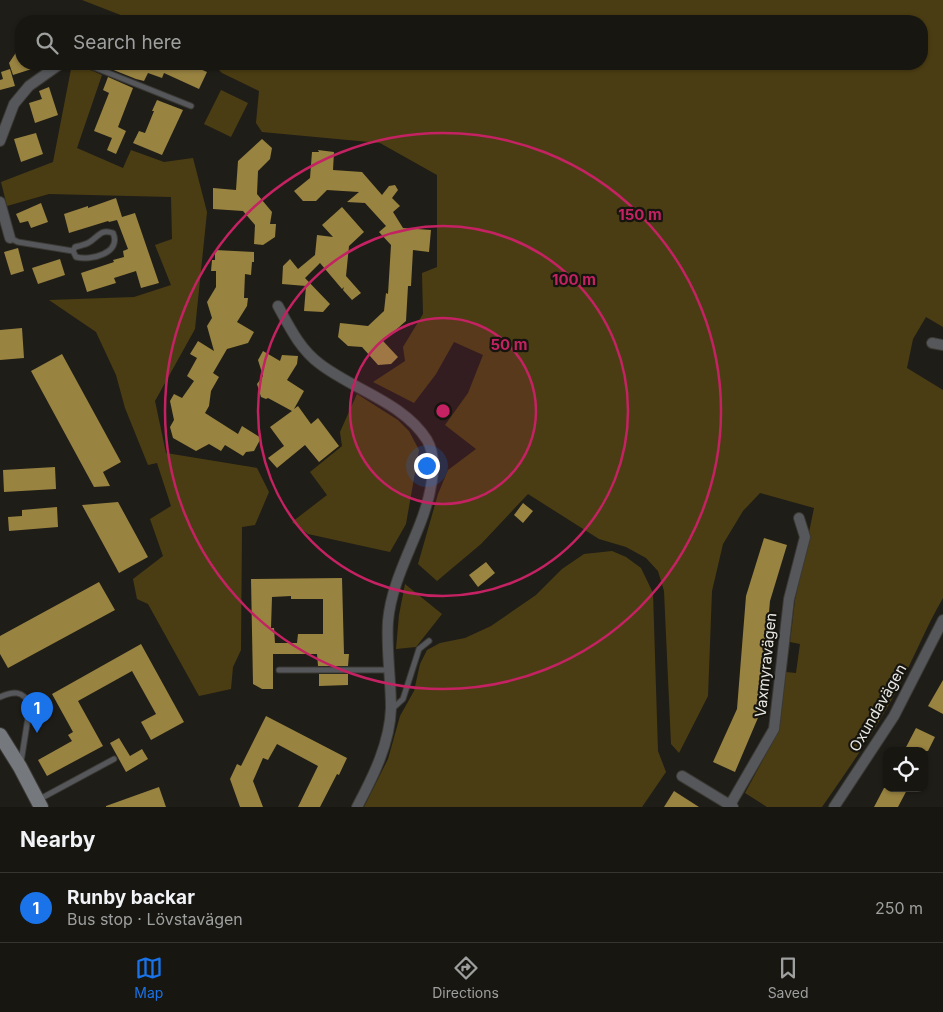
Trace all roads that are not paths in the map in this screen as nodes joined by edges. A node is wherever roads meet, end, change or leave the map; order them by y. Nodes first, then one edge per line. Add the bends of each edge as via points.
1 (52, 70) edge
2 (101, 70) edge
3 (191, 106) dead end
4 (0, 141) edge
5 (0, 202) edge
6 (10, 238) joint
7 (73, 251) junction
8 (278, 306) dead end
9 (932, 343) dead end
10 (943, 345) edge
11 (799, 518) dead end
12 (943, 620) edge
13 (428, 641) dead end
14 (279, 670) dead end
15 (389, 670) junction
16 (0, 697) edge
17 (391, 710) junction
18 (0, 735) edge
19 (114, 759) dead end
20 (20, 767) junction
21 (682, 776) dead end
22 (39, 804) edge
23 (732, 806) edge
24 (357, 807) edge
25 (834, 807) edge

1 - 4 street via 29,86 14,104
2 - 3 lane
5 - 6 street
6 - 7 lane
7 - 7 lane via 75,247 89,243 99,233 113,233 116,239 110,252 84,259 76,257
8 - 15 street via 300,344 320,364 411,420 428,442 434,464 421,522 396,583 388,620
9 - 10 street
11 - 23 street, Vaxmyravägen via 805,537 789,599 774,729
12 - 25 street, Oxundavägen via 894,716
13 - 17 lane via 419,649 403,699
14 - 15 lane
15 - 17 street
16 - 20 lane via 19,693 30,705
17 - 24 street via 374,776
18 - 20 street
19 - 22 lane
20 - 22 street
21 - 23 street

